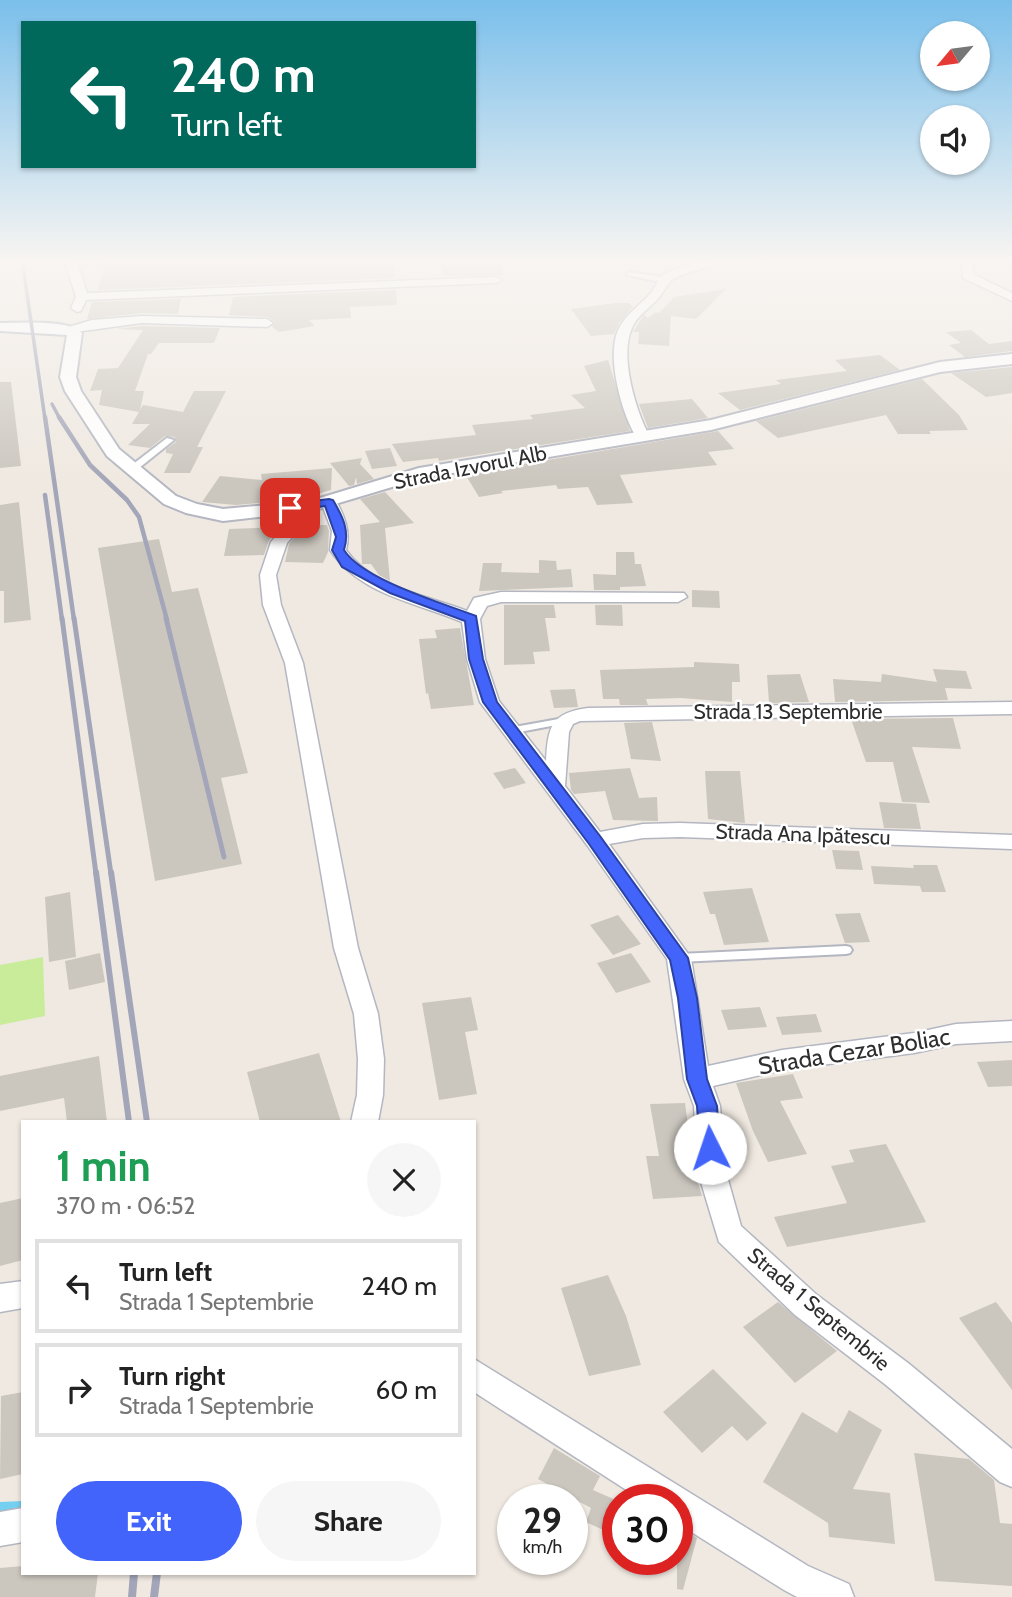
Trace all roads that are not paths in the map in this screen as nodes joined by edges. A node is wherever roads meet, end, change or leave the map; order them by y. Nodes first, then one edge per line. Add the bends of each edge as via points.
1 (75, 334) edge
2 (623, 334) edge
3 (1012, 359) edge
4 (643, 437) junction
5 (170, 440) dead end
6 (131, 470) junction
7 (321, 504) junction
8 (678, 597) dead end
9 (471, 619) junction
10 (1012, 708) edge
11 (564, 721) junction
12 (509, 730) junction
13 (554, 787) junction
14 (595, 840) junction
15 (1012, 842) edge
16 (846, 950) dead end
17 (679, 958) junction
18 (1012, 1031) edge
19 (697, 1079) junction
20 (364, 1120) edge
21 (21, 1294) edge
22 (0, 1298) edge
23 (476, 1375) edge
24 (1012, 1470) edge
25 (648, 1484) edge
26 (693, 1514) edge
27 (21, 1525) edge
28 (0, 1530) edge
29 (793, 1588) edge
30 (836, 1597) edge

1 - 6 street via 68,377 73,391 113,452
2 - 4 street via 622,367
3 - 4 street, Strada Izvorul Alb via 940,367 749,416
4 - 7 street, Strada Izvorul Alb via 419,473
5 - 6 lane
6 - 7 street via 170,500 223,515
7 - 9 street via 338,521 342,537 338,550 347,564 395,590
7 - 20 street, Strada Izvorul Alb via 279,541 268,575 272,605 293,663 346,948 366,1014 371,1059
8 - 9 street via 501,597 480,602
9 - 12 street, Strada 1 Septembrie via 481,680
10 - 11 street, Strada 13 Septembrie via 606,712
11 - 12 lane, Strada 13 Septembrie
11 - 13 street via 557,735
12 - 13 street, Strada 1 Septembrie
13 - 14 street, Strada 1 Septembrie
14 - 15 street, Strada Ana Ipătescu via 680,830
14 - 17 street, Strada 1 Septembrie
16 - 17 lane
17 - 19 street, Strada 1 Septembrie
18 - 19 street, Strada Cezar Boliac via 956,1034 782,1060
19 - 24 street, Strada 1 Septembrie via 707,1106 711,1169 729,1233 806,1305
21 - 22 street
23 - 25 street
26 - 29 street
27 - 28 street
29 - 30 street

